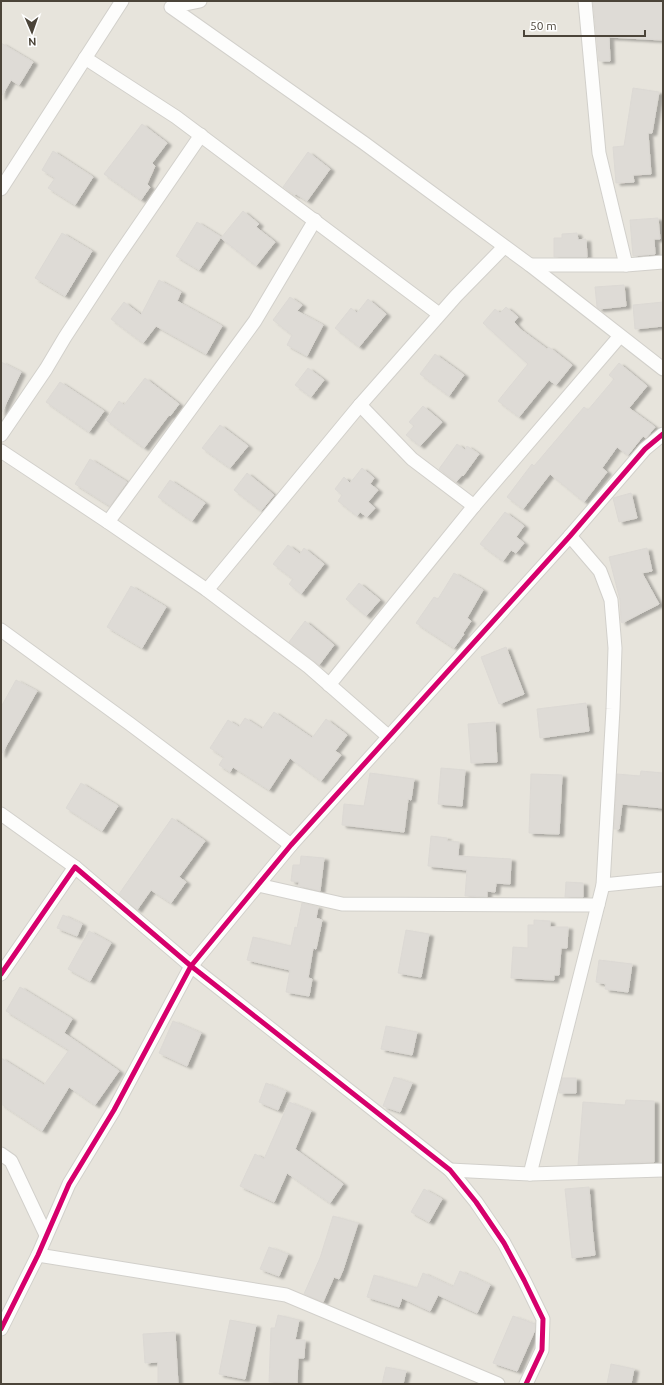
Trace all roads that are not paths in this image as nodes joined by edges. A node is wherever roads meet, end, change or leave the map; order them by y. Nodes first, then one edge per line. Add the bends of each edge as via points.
1 (122, 1) edge
2 (200, 1) edge
3 (584, 1) edge
4 (167, 4) edge
5 (85, 58) junction
6 (201, 135) junction
7 (1, 189) edge
8 (315, 220) junction
9 (504, 247) junction
10 (663, 262) edge
11 (530, 265) junction
12 (626, 265) junction
13 (439, 314) junction
14 (620, 336) junction
15 (663, 369) edge
16 (360, 405) junction
17 (663, 434) edge
18 (1, 435) edge
19 (1, 451) edge
20 (474, 506) junction
21 (108, 522) junction
22 (570, 536) junction
23 (207, 590) junction
24 (1, 630) edge
25 (329, 685) junction
26 (389, 737) junction
27 (1, 814) edge
28 (291, 845) junction
29 (75, 867) junction
30 (663, 879) edge
31 (258, 885) junction
32 (603, 885) junction
33 (598, 905) junction
34 (191, 966) junction
35 (1, 974) edge
36 (1, 1154) edge
37 (450, 1170) junction
38 (663, 1170) edge
39 (530, 1174) junction
40 (46, 1235) junction
41 (38, 1255) junction
42 (1, 1329) edge
43 (498, 1384) edge
44 (526, 1384) edge

1 - 5 street
2 - 4 street
3 - 12 street via 599,153
4 - 9 street via 364,143
5 - 6 street
5 - 7 street
6 - 8 street
6 - 18 street
8 - 13 street
8 - 21 street via 255,321
9 - 11 street
9 - 13 street
10 - 12 street
11 - 12 street
11 - 14 street
13 - 16 street
14 - 15 street
14 - 20 street
16 - 20 street via 412,459
16 - 23 street
17 - 22 street via 645,449
19 - 21 street
20 - 25 street
21 - 23 street
22 - 26 street
22 - 32 street via 600,571 611,600 615,648
23 - 25 street
24 - 28 street
25 - 26 street
26 - 28 street
27 - 29 street
28 - 31 street
29 - 34 street
29 - 35 street
30 - 32 street
31 - 33 street via 342,904
31 - 34 street
32 - 33 street
33 - 39 street
34 - 37 street
34 - 40 street via 114,1110 69,1184
36 - 40 street via 11,1161
37 - 39 street
37 - 44 street via 504,1243 543,1319 542,1350
38 - 39 street
40 - 41 street
41 - 42 street
41 - 43 street via 286,1295

